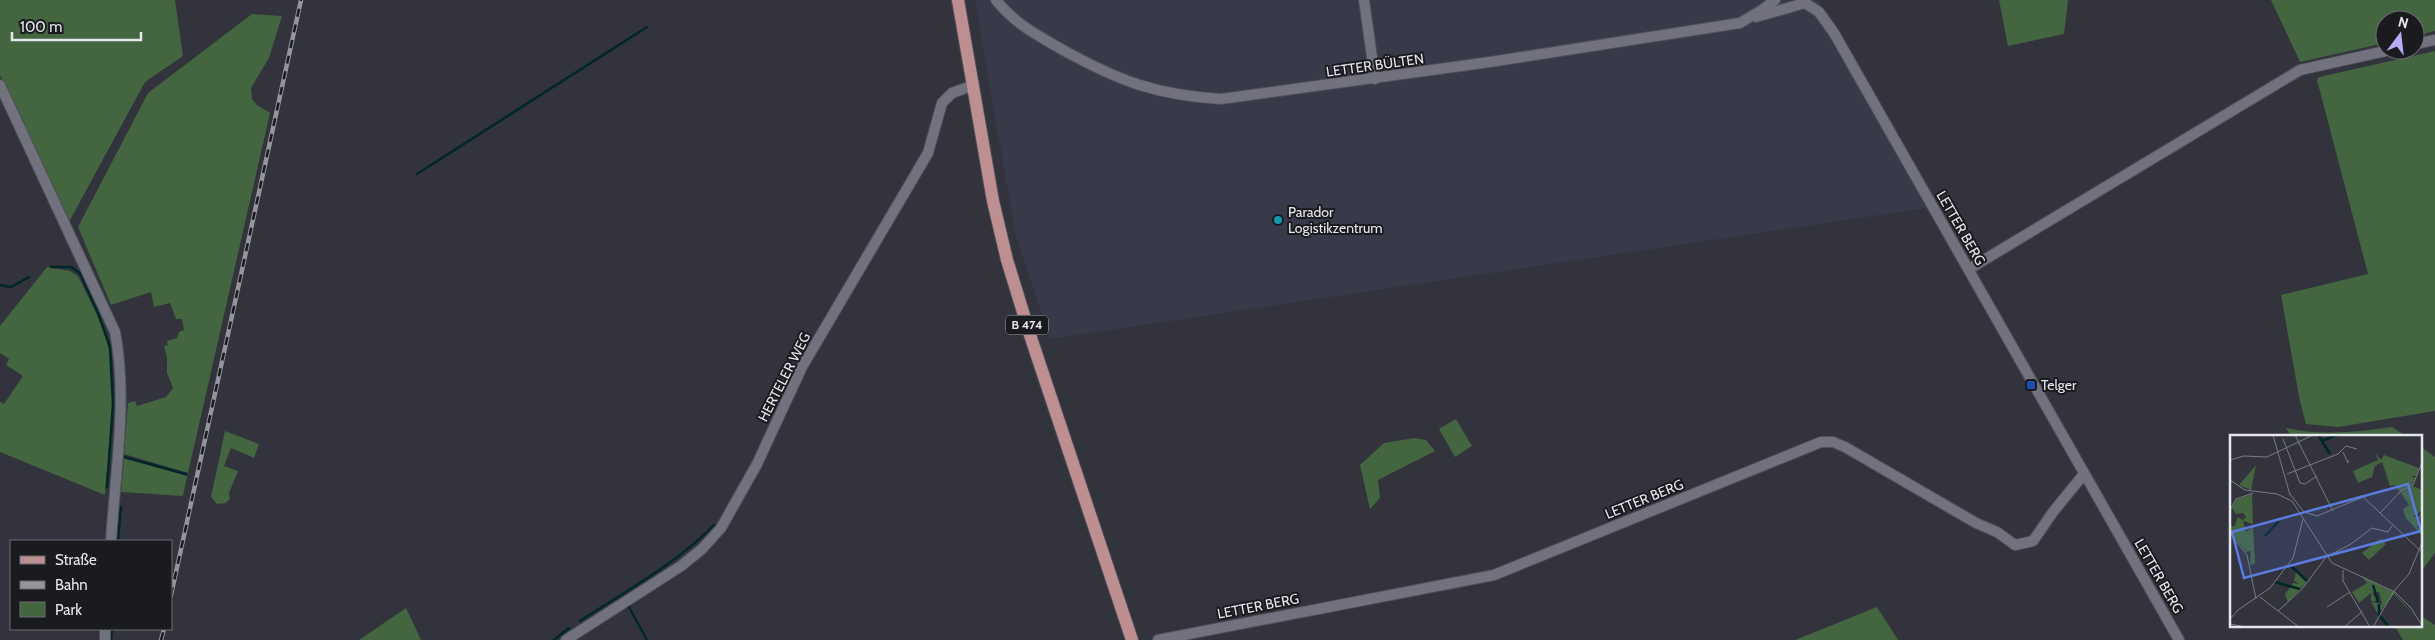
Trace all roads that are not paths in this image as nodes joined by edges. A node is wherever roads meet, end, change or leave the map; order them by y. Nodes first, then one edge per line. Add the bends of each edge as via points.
1 (958, 0) edge
2 (996, 0) edge
3 (1364, 0) edge
4 (1774, 0) edge
5 (1805, 2) edge
6 (1748, 19) junction
7 (2375, 53) edge
8 (1375, 79) junction
9 (0, 85) edge
10 (974, 85) junction
11 (1968, 269) junction
12 (2084, 474) junction
13 (111, 540) edge
14 (566, 640) edge
15 (1132, 640) edge
16 (1158, 640) edge
17 (2179, 640) edge

1 - 10 main road, B 474
2 - 8 street, LETTER BÜLTEN via 1022,27 1042,39 1104,72 1154,91 1221,99
3 - 8 street
4 - 6 street, LETTER BÜLTEN
5 - 6 street
5 - 11 street, LETTER BERG via 1819,12 1834,33
6 - 8 street, LETTER BÜLTEN via 1740,23
7 - 11 street via 2300,70
9 - 13 street via 115,332 121,387
10 - 14 street, HERTELER WEG via 952,93 942,103 928,154 802,367 757,464 721,528 681,566
10 - 15 main road, B 474 via 994,201 1014,285
11 - 12 street, LETTER BERG
12 - 16 street, LETTER BERG via 2032,542 2015,545 1845,446 1821,442 1494,575
12 - 17 street, LETTER BERG

